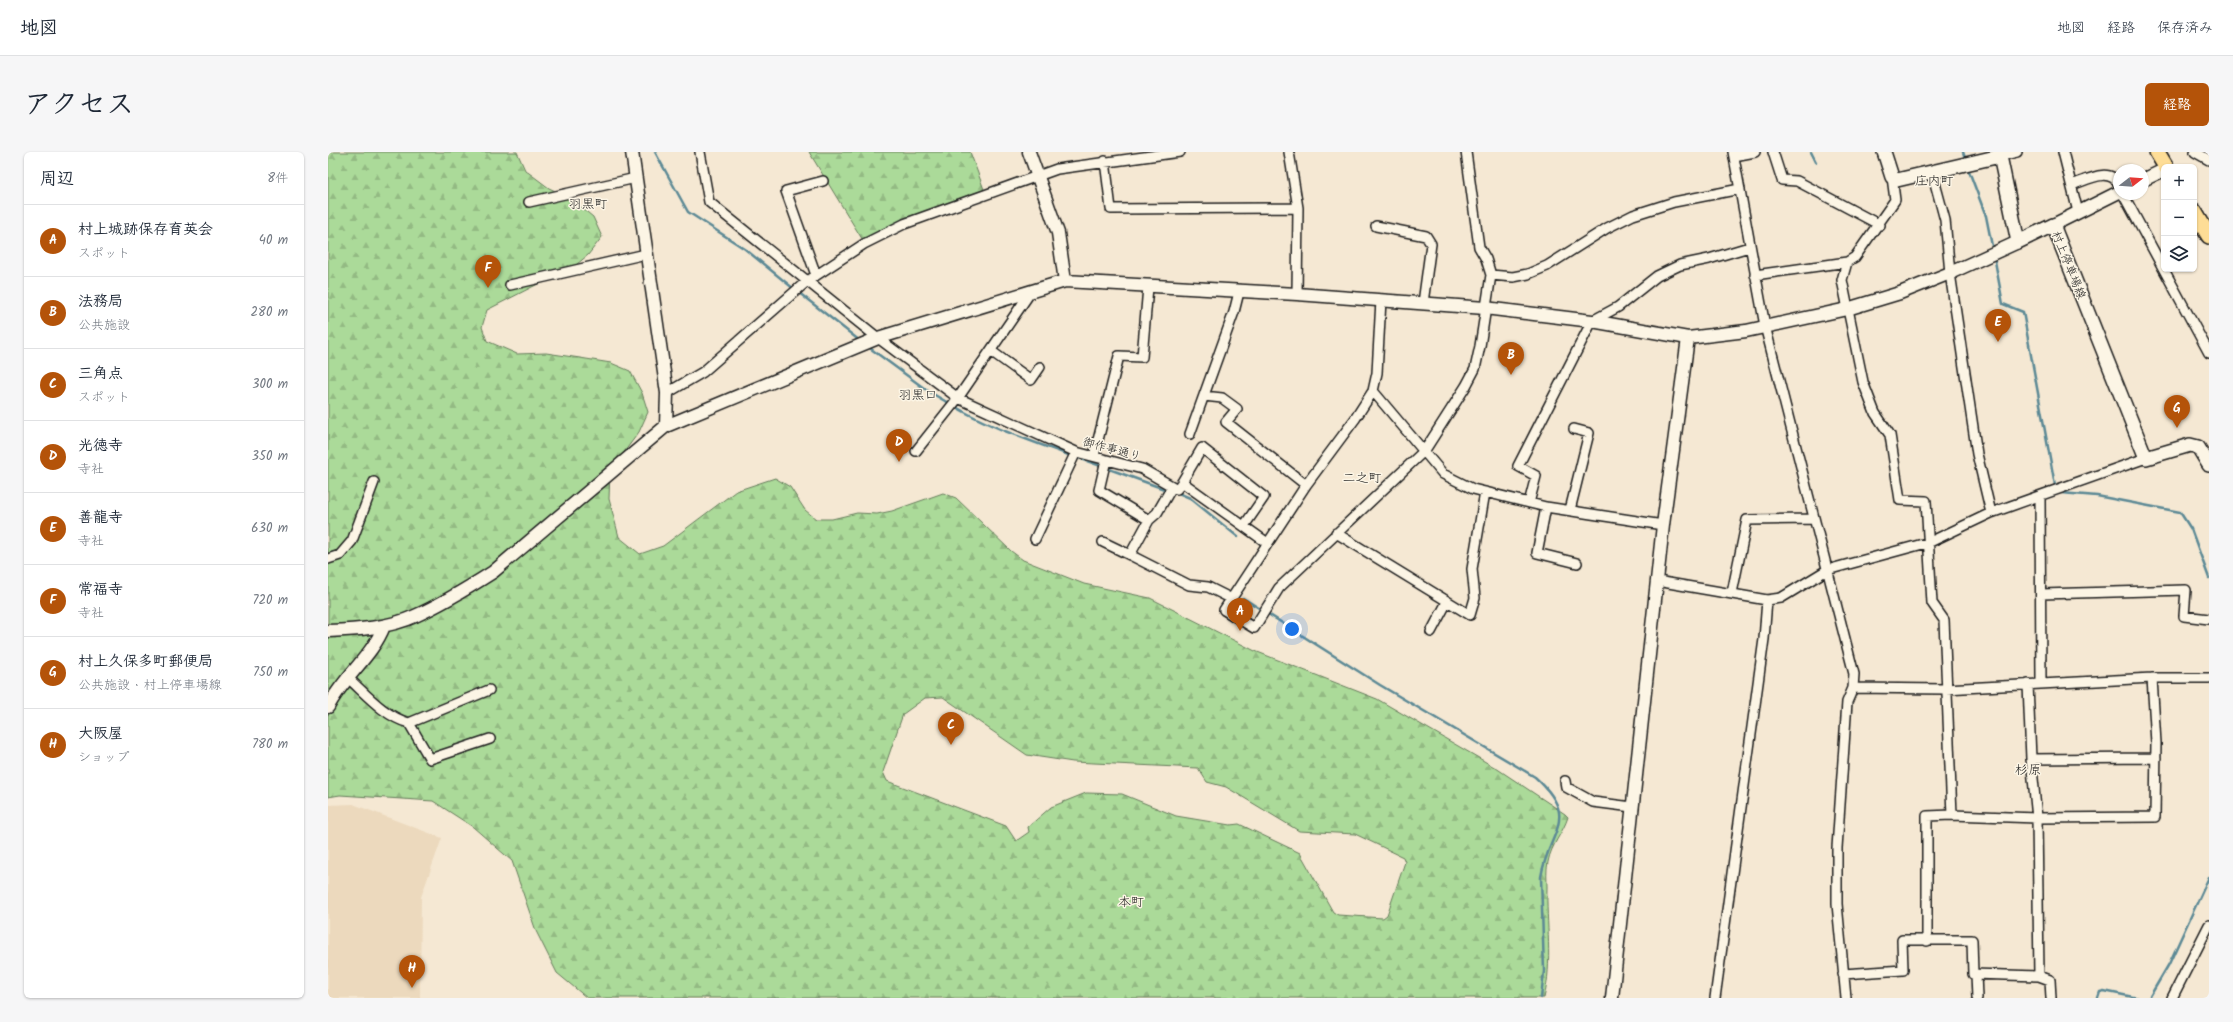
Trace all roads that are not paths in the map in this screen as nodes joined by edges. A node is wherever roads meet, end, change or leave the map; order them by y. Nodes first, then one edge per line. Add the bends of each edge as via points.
1 (632, 152) edge
2 (700, 152) edge
3 (1029, 152) edge
4 (1180, 152) edge
5 (1289, 152) edge
6 (1466, 152) edge
7 (1755, 152) edge
8 (1773, 152) edge
9 (1884, 152) edge
10 (2017, 152) edge
11 (2063, 152) edge
12 (2157, 152) edge
13 (2195, 152) edge
14 (1733, 154) edge
15 (1134, 155) edge
16 (2000, 156) junction
17 (2209, 160) edge
18 (1105, 161) junction
19 (2164, 164) edge
20 (2161, 171) edge
21 (1932, 172) junction
22 (1038, 175) junction
23 (2113, 176) edge
24 (1892, 177) junction
25 (2149, 177) edge
26 (636, 178) junction
27 (823, 181) dead end
28 (2072, 185) junction
29 (1740, 189) junction
30 (2113, 195) edge
31 (2127, 200) edge
32 (529, 202) dead end
33 (1298, 208) junction
34 (2078, 212) junction
35 (2197, 216) edge
36 (1880, 225) junction
37 (2053, 225) junction
38 (1376, 226) dead end
39 (2209, 236) edge
40 (2018, 242) junction
41 (1749, 246) junction
42 (646, 254) junction
43 (1847, 262) junction
44 (1950, 273) junction
45 (816, 275) junction
46 (1490, 275) junction
47 (1755, 275) junction
48 (1065, 281) junction
49 (806, 282) junction
50 (510, 285) dead end
51 (1148, 287) junction
52 (1032, 290) junction
53 (1239, 292) junction
54 (1297, 294) junction
55 (1381, 300) junction
56 (1423, 303) junction
57 (1485, 308) junction
58 (1847, 309) junction
59 (1592, 321) junction
60 (1765, 326) junction
61 (878, 338) junction
62 (1688, 338) junction
63 (992, 351) junction
64 (2209, 353) edge
65 (1040, 367) dead end
66 (1373, 391) junction
67 (667, 393) junction
68 (1204, 396) junction
69 (958, 398) junction
70 (666, 426) junction
71 (1574, 429) dead end
72 (1190, 434) dead end
73 (1425, 450) junction
74 (916, 451) dead end
75 (1076, 452) junction
76 (1094, 456) junction
77 (2146, 458) junction
78 (1106, 460) junction
79 (2209, 465) edge
80 (374, 482) dead end
81 (1182, 482) junction
82 (1306, 484) junction
83 (1172, 487) junction
84 (1485, 492) junction
85 (2040, 497) junction
86 (1529, 503) junction
87 (1546, 507) junction
88 (1570, 510) junction
89 (1991, 513) junction
90 (1813, 519) junction
91 (1149, 520) junction
92 (1663, 525) junction
93 (1244, 526) junction
94 (1336, 533) junction
95 (1036, 539) dead end
96 (1103, 542) dead end
97 (1266, 542) junction
98 (1930, 542) junction
99 (1130, 555) junction
100 (328, 559) edge
101 (1577, 564) dead end
102 (1827, 570) junction
103 (1657, 581) junction
104 (1732, 593) junction
105 (2041, 594) junction
106 (1230, 598) junction
107 (1767, 600) junction
108 (1447, 602) junction
109 (2209, 619) edge
110 (384, 626) junction
111 (328, 631) edge
112 (1431, 632) dead end
113 (347, 677) junction
114 (2152, 678) junction
115 (2209, 678) edge
116 (2041, 683) junction
117 (2028, 684) junction
118 (1853, 688) junction
119 (1945, 689) junction
120 (489, 690) dead end
121 (328, 707) edge
122 (409, 723) junction
123 (490, 739) dead end
124 (2156, 758) junction
125 (2031, 759) junction
126 (1565, 781) dead end
127 (1632, 807) junction
128 (1952, 815) junction
129 (2037, 818) junction
130 (2209, 925) edge
131 (1926, 941) junction
132 (1843, 974) junction
133 (1976, 974) junction
134 (2039, 976) junction
135 (1612, 998) edge
136 (1715, 998) edge
137 (1846, 998) edge
138 (1977, 998) edge
139 (2051, 998) edge
140 (2172, 998) edge

1 - 26 street
2 - 49 street, 御作事通り via 709,202
3 - 22 street
4 - 15 street
5 - 33 street
6 - 46 street via 1479,247 1486,259
7 - 14 street
8 - 36 street via 1782,180 1797,181
9 - 24 main road
10 - 16 street
11 - 28 street
12 - 19 main road
13 - 17 street
14 - 29 street
15 - 18 street
16 - 21 main road
16 - 40 main road
18 - 22 street
18 - 33 street via 1111,209
20 - 25 street
21 - 24 main road via 1906,180
21 - 44 street via 1945,220
22 - 45 street via 904,224 864,244
22 - 48 street via 1058,233
23 - 28 street via 2101,175
24 - 36 street via 1895,200
26 - 32 street
26 - 42 street
27 - 45 street via 786,191
28 - 34 street
29 - 41 street
29 - 46 street via 1674,202 1633,215 1607,228 1547,266 1528,274 1513,277
30 - 34 street
31 - 64 street
33 - 54 street
34 - 37 street
35 - 39 main road
36 - 43 street
37 - 40 main road, 村上停車場線
37 - 77 main road, 村上停車場線
38 - 56 street via 1426,236 1431,244
40 - 44 street
41 - 47 street
41 - 59 street via 1680,265 1657,276 1618,307
42 - 50 street
42 - 67 street
43 - 47 street
43 - 58 street via 1842,280
44 - 58 street via 1900,293
44 - 89 street via 1977,454
45 - 49 street
46 - 57 street
47 - 60 street
48 - 51 street
48 - 52 street
49 - 61 street, 御作事通り
49 - 67 street via 703,372
51 - 53 street
51 - 76 street via 1142,357 1119,356
52 - 61 street
52 - 63 street
53 - 54 street
53 - 68 street
54 - 55 street
55 - 56 street
55 - 66 street via 1377,373
56 - 57 street
57 - 59 street
57 - 73 street via 1475,369
58 - 60 street
58 - 98 street via 1863,382 1875,413 1890,435 1900,500 1926,501
59 - 62 street
59 - 86 street via 1518,466 1536,476
60 - 62 street via 1716,336
60 - 90 street
61 - 69 street, 御作事通り
61 - 70 street
62 - 92 street
63 - 65 street via 1031,380
63 - 69 street
66 - 73 street
66 - 82 street
67 - 70 street
68 - 72 street
68 - 82 street via 1222,398 1236,409 1226,422
69 - 74 street
69 - 75 street, 御作事通り
70 - 110 street via 493,572 414,616
71 - 88 street via 1589,433
73 - 84 street via 1443,474
73 - 94 street
75 - 76 street, 御作事通り
75 - 95 street
76 - 78 street, 御作事通り
77 - 79 main road via 2190,445 2198,447
77 - 85 street
78 - 83 street, 御作事通り via 1142,469
78 - 91 street via 1099,490
80 - 100 street via 352,541 340,555
81 - 83 street via 1177,490
81 - 93 street
81 - 93 street via 1202,448 1264,497
82 - 97 street
83 - 91 street via 1157,513
84 - 86 street
84 - 108 street via 1472,569 1475,598 1470,615
85 - 89 street
85 - 105 street
86 - 87 street
87 - 88 street
87 - 101 street via 1537,553
88 - 92 street
89 - 98 street
90 - 102 street
90 - 104 street via 1747,520
91 - 99 street
92 - 103 street
93 - 97 street
94 - 106 street via 1279,588 1254,628 1224,610
94 - 108 street
96 - 99 street
97 - 106 street
98 - 102 street
98 - 119 street via 1932,603 1944,620
99 - 106 street via 1189,585 1208,587
102 - 107 street via 1780,598
102 - 118 street via 1854,674
103 - 104 street
103 - 127 street
104 - 107 street
105 - 109 street via 2186,590 2184,616
105 - 116 street
107 - 136 street via 1764,639
108 - 112 street
110 - 111 street
110 - 113 street via 375,645
113 - 121 street
113 - 122 street via 387,713
114 - 115 street
114 - 116 street
114 - 124 street
116 - 117 street
117 - 119 street
117 - 125 street
118 - 119 street
118 - 132 street via 1847,702 1837,848 1837,904
119 - 128 street
120 - 122 street
122 - 123 street via 430,759
124 - 125 street
124 - 129 street via 2155,817
125 - 129 street
126 - 127 street via 1566,787 1593,802
127 - 135 street
128 - 129 street
128 - 131 street via 1927,816
129 - 134 street
130 - 140 street
131 - 132 street via 1902,940 1903,970
131 - 133 street via 1972,940 1973,974
132 - 137 street
133 - 134 street
133 - 138 street
134 - 139 street via 2050,980

